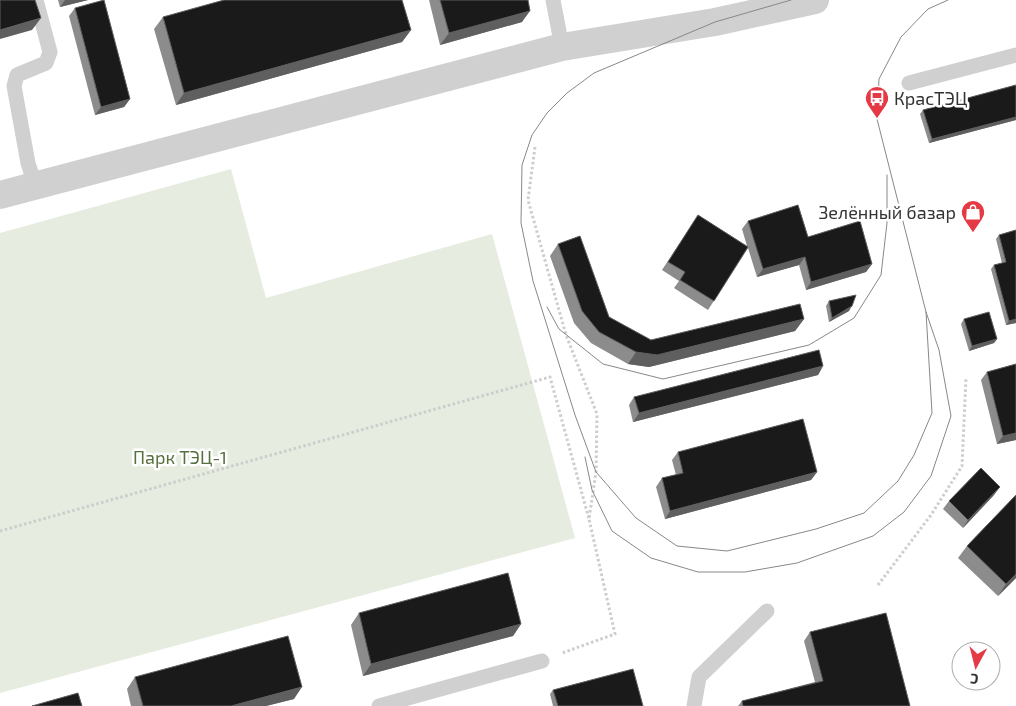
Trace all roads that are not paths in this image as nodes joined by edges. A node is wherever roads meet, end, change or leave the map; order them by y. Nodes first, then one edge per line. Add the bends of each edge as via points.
1 (36, 0) edge
2 (553, 0) edge
3 (727, 0) edge
4 (815, 0) edge
5 (562, 47) junction
6 (1016, 55) edge
7 (909, 83) dead end
8 (35, 185) junction
9 (0, 195) edge
10 (767, 611) dead end
11 (542, 661) road end
12 (379, 706) edge
13 (694, 706) edge

1 - 8 lane via 50,52 46,63 17,75 14,86
2 - 5 lane
3 - 5 street via 675,12
4 - 5 street via 715,22
5 - 8 street
6 - 7 lane
8 - 9 street
10 - 13 lane via 699,677
11 - 12 lane

